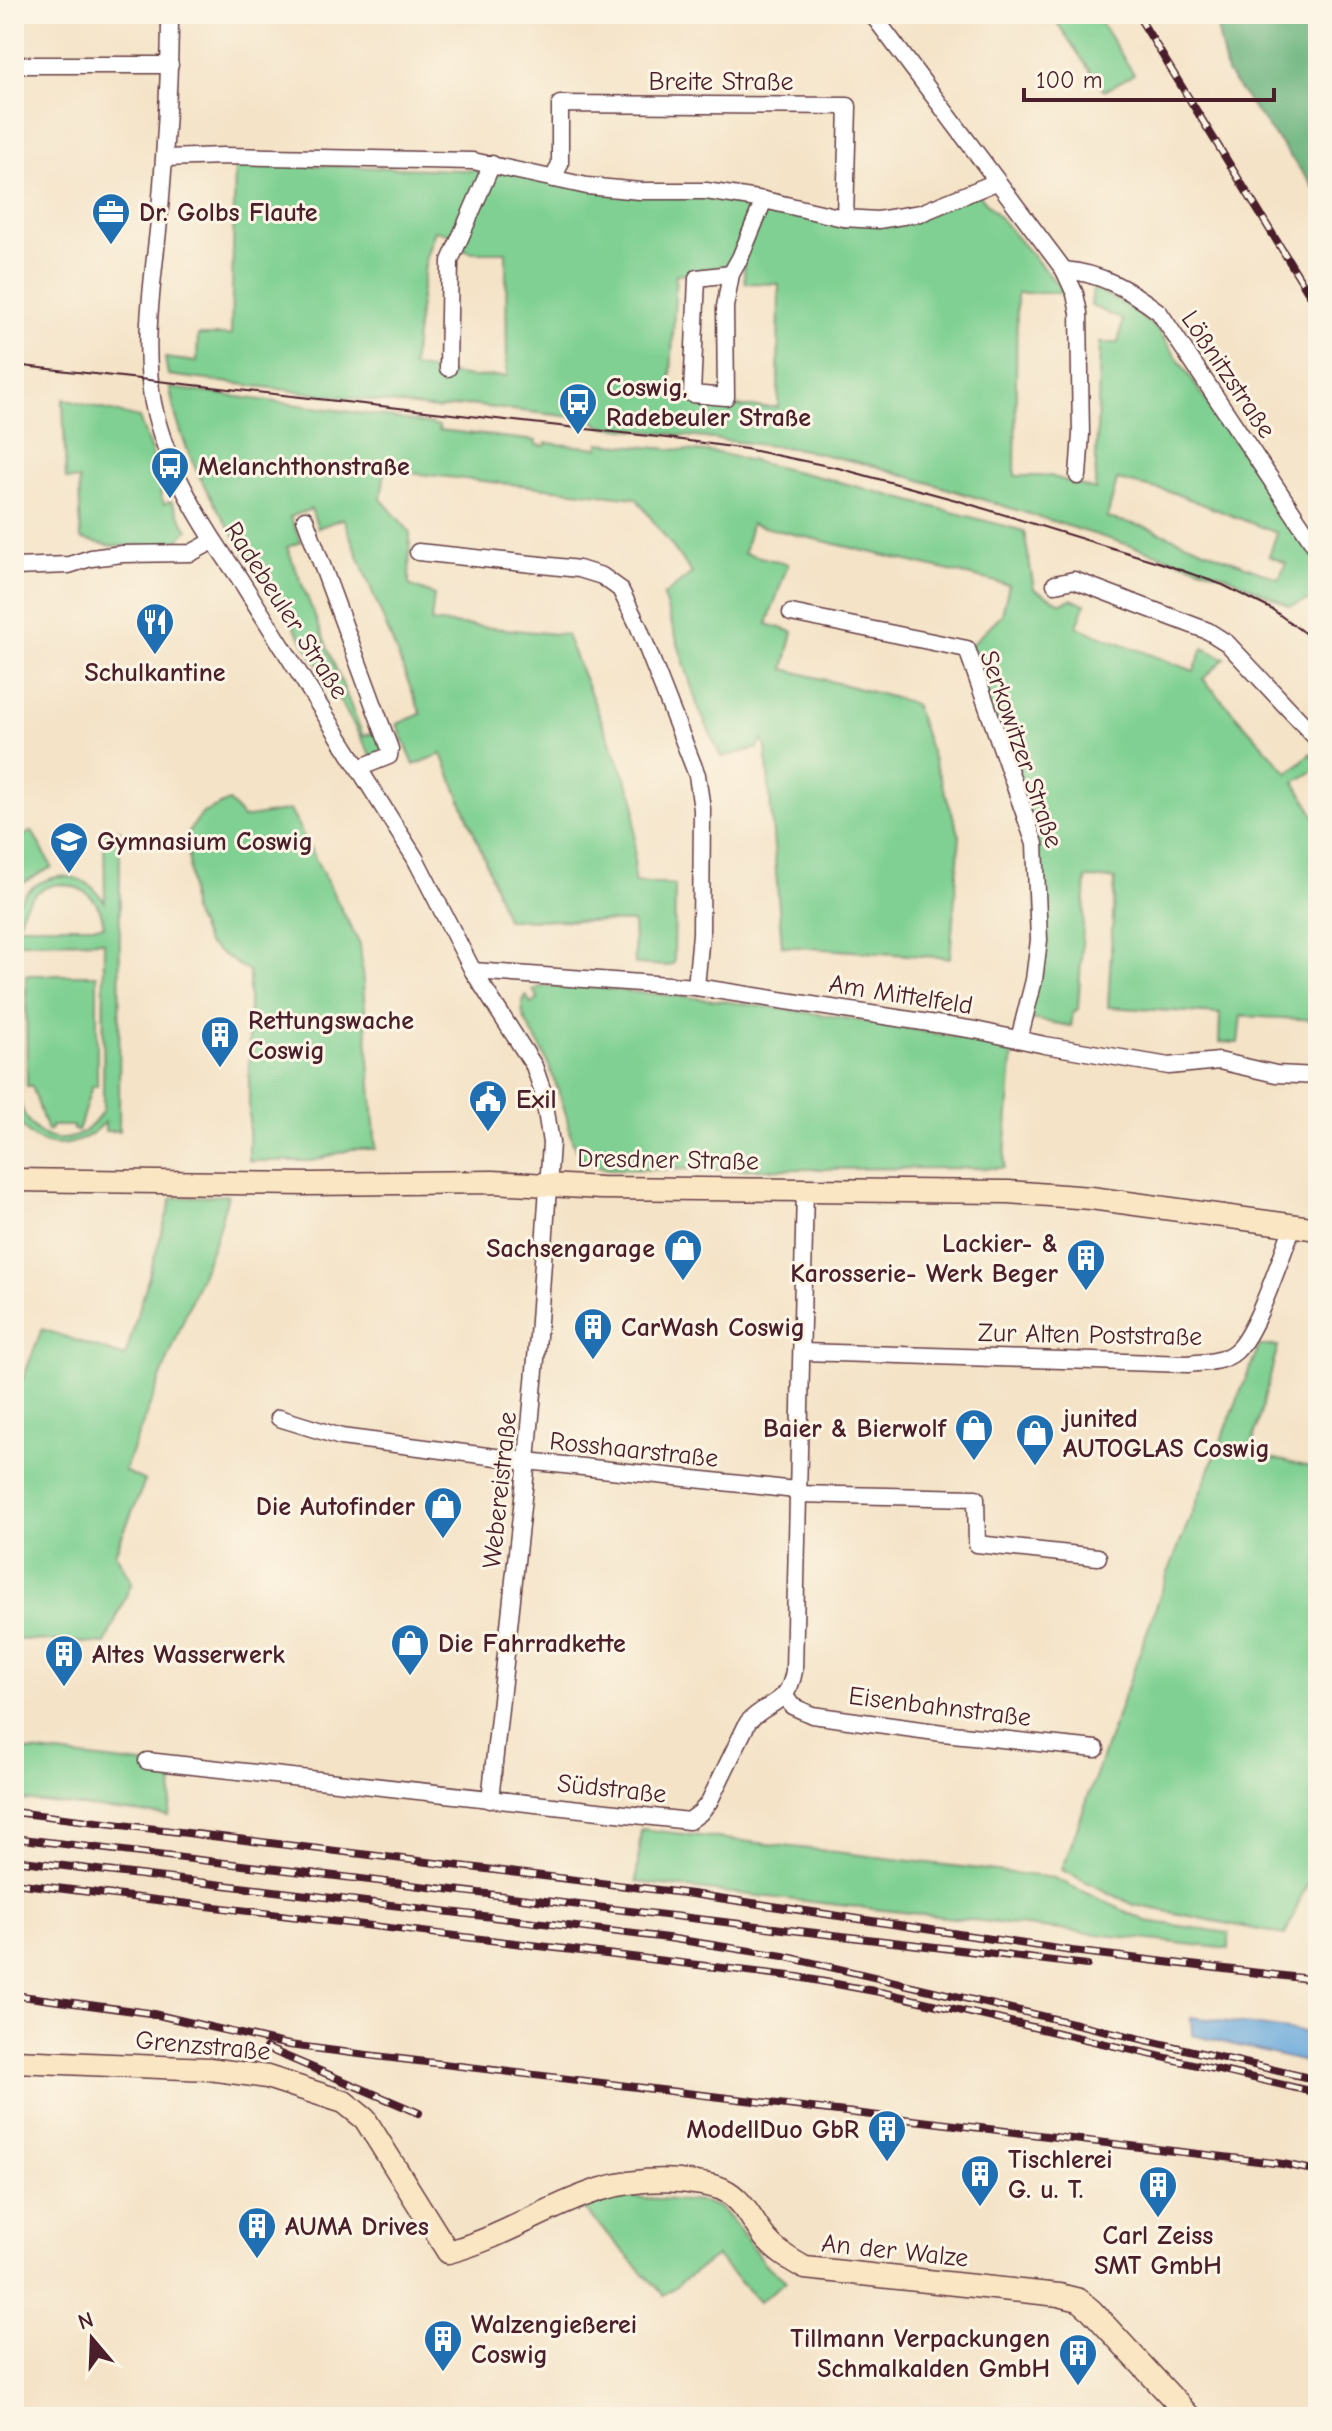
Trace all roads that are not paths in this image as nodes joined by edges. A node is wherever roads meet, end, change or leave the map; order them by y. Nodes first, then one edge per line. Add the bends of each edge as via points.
1 (170, 14) edge
2 (872, 14) edge
3 (14, 65) edge
4 (170, 65) junction
5 (165, 158) junction
6 (492, 164) junction
7 (553, 179) junction
8 (996, 182) junction
9 (764, 200) junction
10 (845, 218) junction
11 (1064, 270) junction
12 (731, 274) junction
13 (448, 368) dead end
14 (1078, 476) dead end
15 (305, 519) dead end
16 (213, 541) junction
17 (1318, 550) edge
18 (418, 552) dead end
19 (14, 567) edge
20 (1055, 584) dead end
21 (791, 613) dead end
22 (1318, 740) edge
23 (359, 768) junction
24 (473, 971) junction
25 (696, 987) junction
26 (1019, 1039) junction
27 (1318, 1076) edge
28 (14, 1180) edge
29 (548, 1184) junction
30 (805, 1189) junction
31 (1293, 1226) junction
32 (1318, 1229) edge
33 (803, 1352) junction
34 (279, 1418) dead end
35 (527, 1461) junction
36 (796, 1492) junction
37 (1098, 1557) dead end
38 (785, 1696) junction
39 (1096, 1749) dead end
40 (147, 1761) dead end
41 (490, 1800) junction
42 (14, 2061) edge
43 (448, 2252) joint
44 (1190, 2417) edge

1 - 4 street, Radebeuler Straße
2 - 8 street
3 - 4 street
4 - 5 street, Radebeuler Straße
5 - 6 street
5 - 16 street, Radebeuler Straße via 147,344 153,400 171,458
6 - 7 street
6 - 13 street via 450,261
7 - 9 street
7 - 10 street, Breite Straße via 560,164 560,104 848,106
8 - 10 street via 921,213 878,220
8 - 11 street
9 - 10 street
9 - 12 street
11 - 14 street via 1079,313
11 - 17 street, Lößnitzstraße via 1084,271 1129,289 1159,312
12 - 12 street via 725,307 726,397 692,394 697,278
15 - 23 street via 390,749 389,756
16 - 19 street via 191,553 122,554 69,565
16 - 23 street, Radebeuler Straße
18 - 25 street via 579,569 620,589 697,775 702,809
20 - 22 street via 1074,580 1208,631 1227,643
21 - 26 street, Serkowitzer Straße via 967,649 1035,844 1039,940
23 - 24 street, Radebeuler Straße via 415,858
24 - 25 street, Am Mittelfeld
24 - 29 street, Radebeuler Straße via 534,1066 551,1143
25 - 26 street, Am Mittelfeld
26 - 27 street, Am Mittelfeld via 1169,1066 1219,1061 1276,1074
28 - 29 street, Dresdner Straße
29 - 30 street, Dresdner Straße
29 - 35 street, Webereistraße
30 - 31 street, Dresdner Straße via 1091,1198
30 - 33 street
31 - 32 street, Dresdner Straße
31 - 33 street, Zur Alten Poststraße via 1252,1326 1236,1351 1217,1361
33 - 36 street
34 - 35 street, Rosshaarstraße via 341,1437
35 - 36 street, Rosshaarstraße
35 - 41 street, Webereistraße
36 - 37 street, Rosshaarstraße via 976,1498 977,1544
36 - 38 street via 794,1671
38 - 39 street, Eisenbahnstraße via 792,1706 812,1715
38 - 41 street, Südstraße via 748,1722 709,1802 689,1821
40 - 41 street, Südstraße
42 - 43 street, Grenzstraße via 209,2069 267,2077 344,2102 365,2119
43 - 44 street, An der Walze via 482,2243 606,2186 653,2179 722,2189 746,2208 766,2239 805,2268 1079,2300

